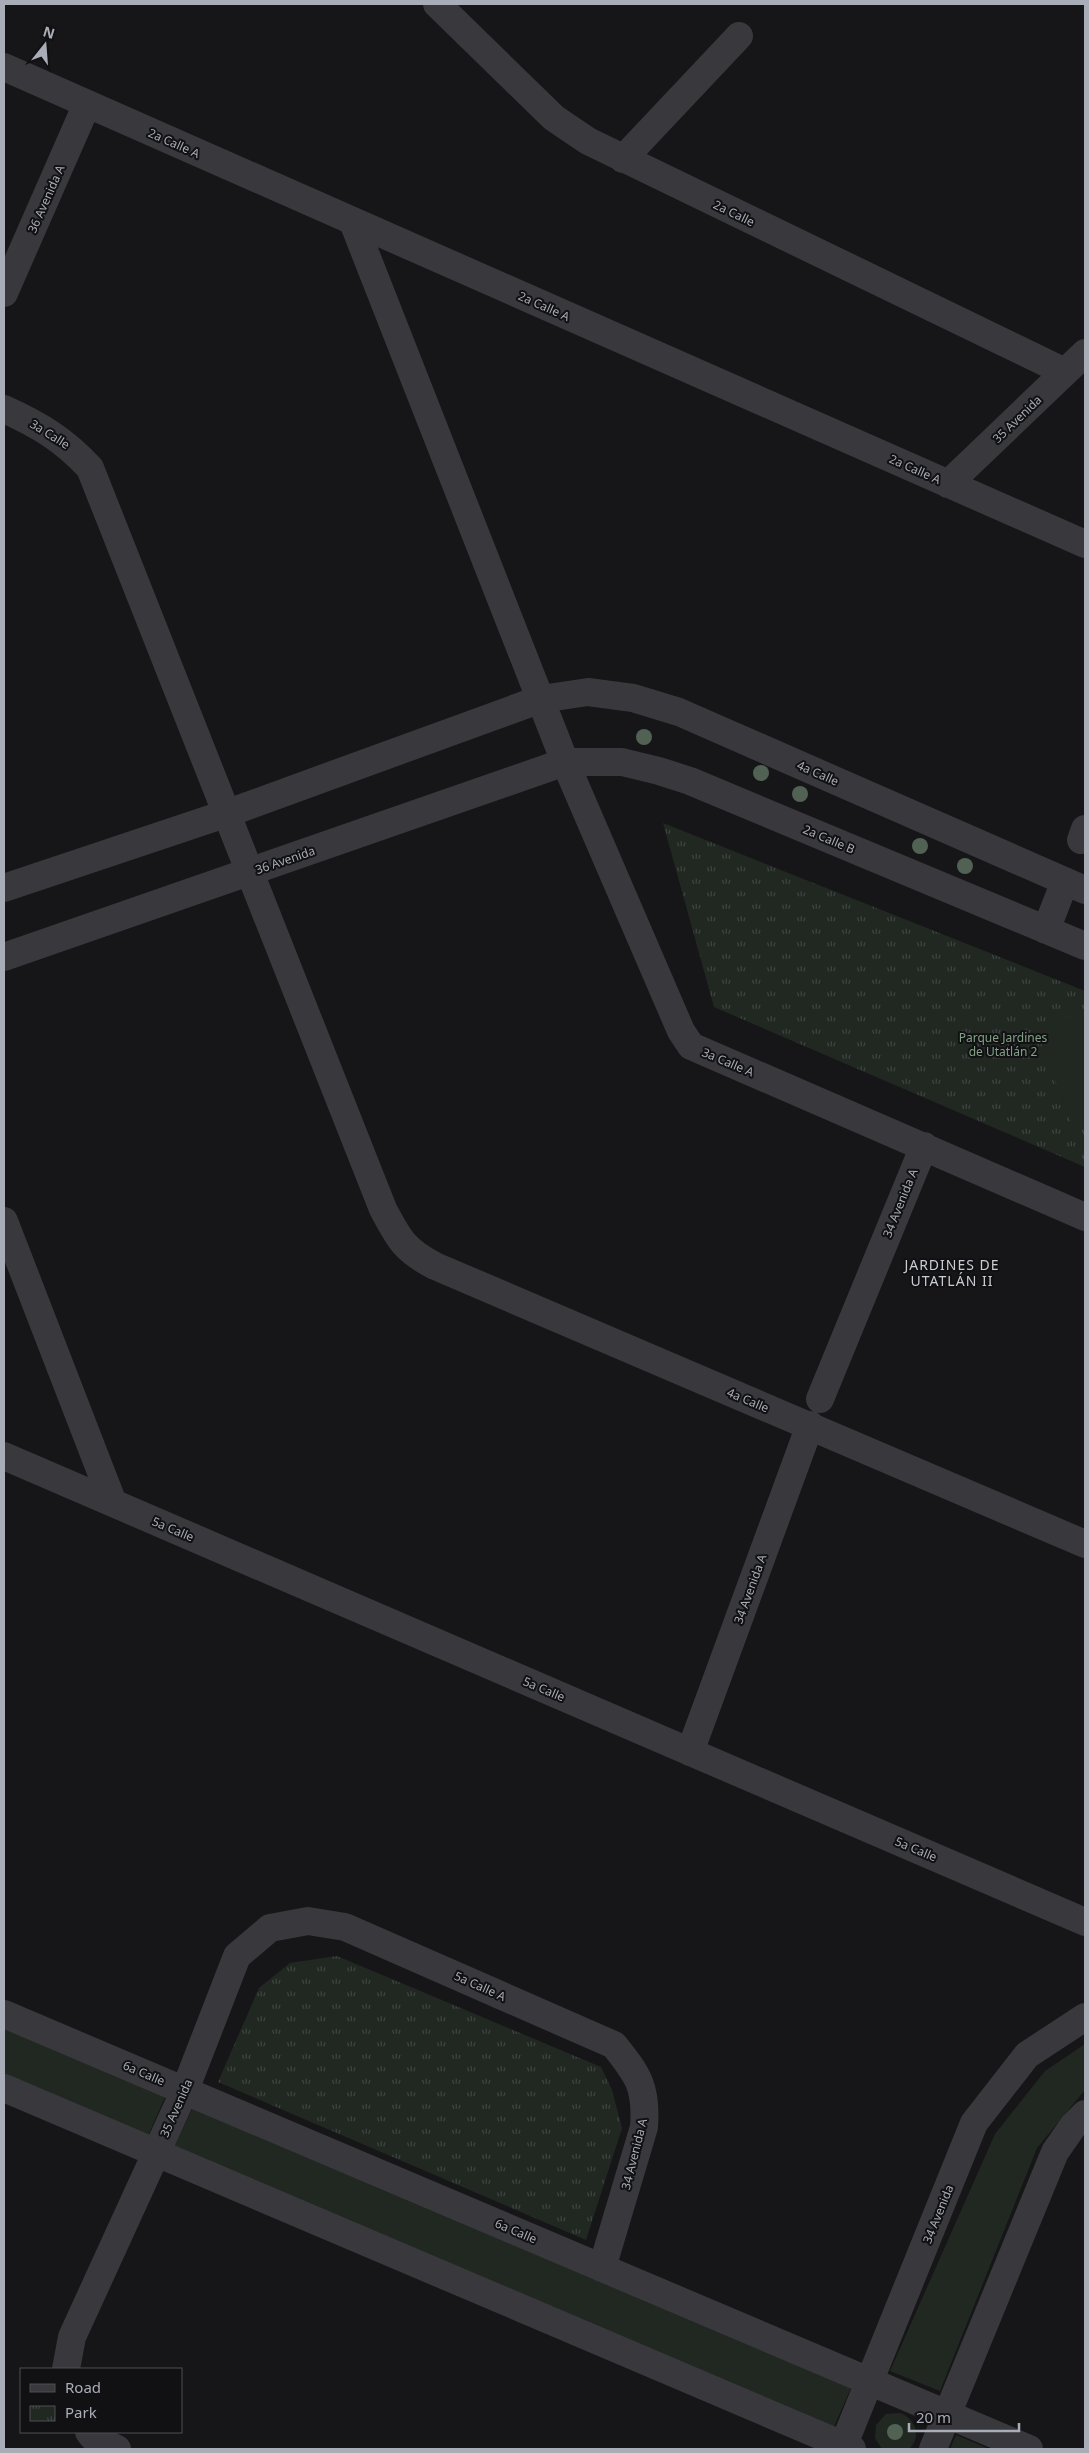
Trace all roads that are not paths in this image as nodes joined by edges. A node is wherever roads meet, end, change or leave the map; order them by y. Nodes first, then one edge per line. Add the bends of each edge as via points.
1 (437, 4) edge
2 (738, 36) dead end
3 (4, 68) edge
4 (87, 104) junction
5 (623, 159) junction
6 (353, 222) junction
7 (4, 293) edge
8 (1085, 353) edge
9 (1065, 372) junction
10 (4, 409) edge
11 (948, 484) junction
12 (1085, 544) edge
13 (542, 699) junction
14 (565, 762) junction
15 (228, 813) junction
16 (251, 872) junction
17 (1075, 885) edge
18 (4, 888) edge
19 (1046, 930) junction
20 (1085, 946) edge
21 (4, 957) edge
22 (924, 1146) junction
23 (1085, 1217) edge
24 (4, 1221) edge
25 (412, 1254) joint
26 (820, 1399) dead end
27 (810, 1426) junction
28 (4, 1456) edge
29 (114, 1503) junction
30 (1085, 1544) edge
31 (690, 1752) junction
32 (1085, 1922) edge
33 (345, 1927) joint
34 (4, 2014) edge
35 (1085, 2017) edge
36 (614, 2045) joint
37 (4, 2088) edge
38 (184, 2090) junction
39 (1085, 2114) edge
40 (156, 2153) junction
41 (602, 2268) junction
42 (66, 2368) edge
43 (870, 2382) junction
44 (948, 2415) junction
45 (90, 2433) edge
46 (846, 2448) edge
47 (117, 2449) edge
48 (933, 2449) edge
49 (1029, 2449) edge

1 - 5 street, 2a Calle via 554,118
2 - 5 street
3 - 4 street, 2a Calle A
4 - 6 street, 2a Calle A
4 - 7 street, 36 Avenida A
5 - 9 street, 2a Calle
6 - 11 street, 2a Calle A
6 - 13 street, 3a Calle A
8 - 9 street, 35 Avenida
9 - 11 street, 35 Avenida
10 - 15 street, 3a Calle via 43,427 71,446 90,468
11 - 12 street, 2a Calle A
13 - 14 street, 3a Calle A
13 - 15 street
13 - 17 street, 4a Calle via 588,692 633,698 679,712
14 - 16 street, 36 Avenida
14 - 19 street, 2a Calle B via 622,762 690,781
14 - 22 street, 3a Calle A via 680,1031 691,1046
15 - 16 street, 3a Calle
15 - 18 street
16 - 21 street, 36 Avenida
16 - 25 street, 3a Calle via 383,1209 396,1234
17 - 19 street
19 - 20 street, 2a Calle B
22 - 23 street, 3a Calle A
22 - 26 street, 34 Avenida A
24 - 29 street
25 - 27 street, 4a Calle
27 - 30 street, 4a Calle
27 - 31 street, 34 Avenida A
28 - 29 street, 5a Calle
29 - 31 street, 5a Calle
31 - 32 street, 5a Calle
33 - 36 street, 5a Calle A
33 - 38 street, 35 Avenida via 308,1921 270,1928 237,1956
34 - 38 street, 6a Calle
35 - 43 street, 34 Avenida via 1027,2054 974,2123
36 - 41 street, 34 Avenida A via 635,2072 645,2102 644,2127
37 - 40 street
38 - 40 street, 35 Avenida
38 - 41 street, 6a Calle
39 - 44 street via 1055,2152
40 - 42 street, 35 Avenida via 72,2337
40 - 46 street
41 - 43 street, 6a Calle
43 - 44 street, 6a Calle
43 - 46 street, 34 Avenida
44 - 48 street
44 - 49 street, 6a Calle
45 - 47 street

